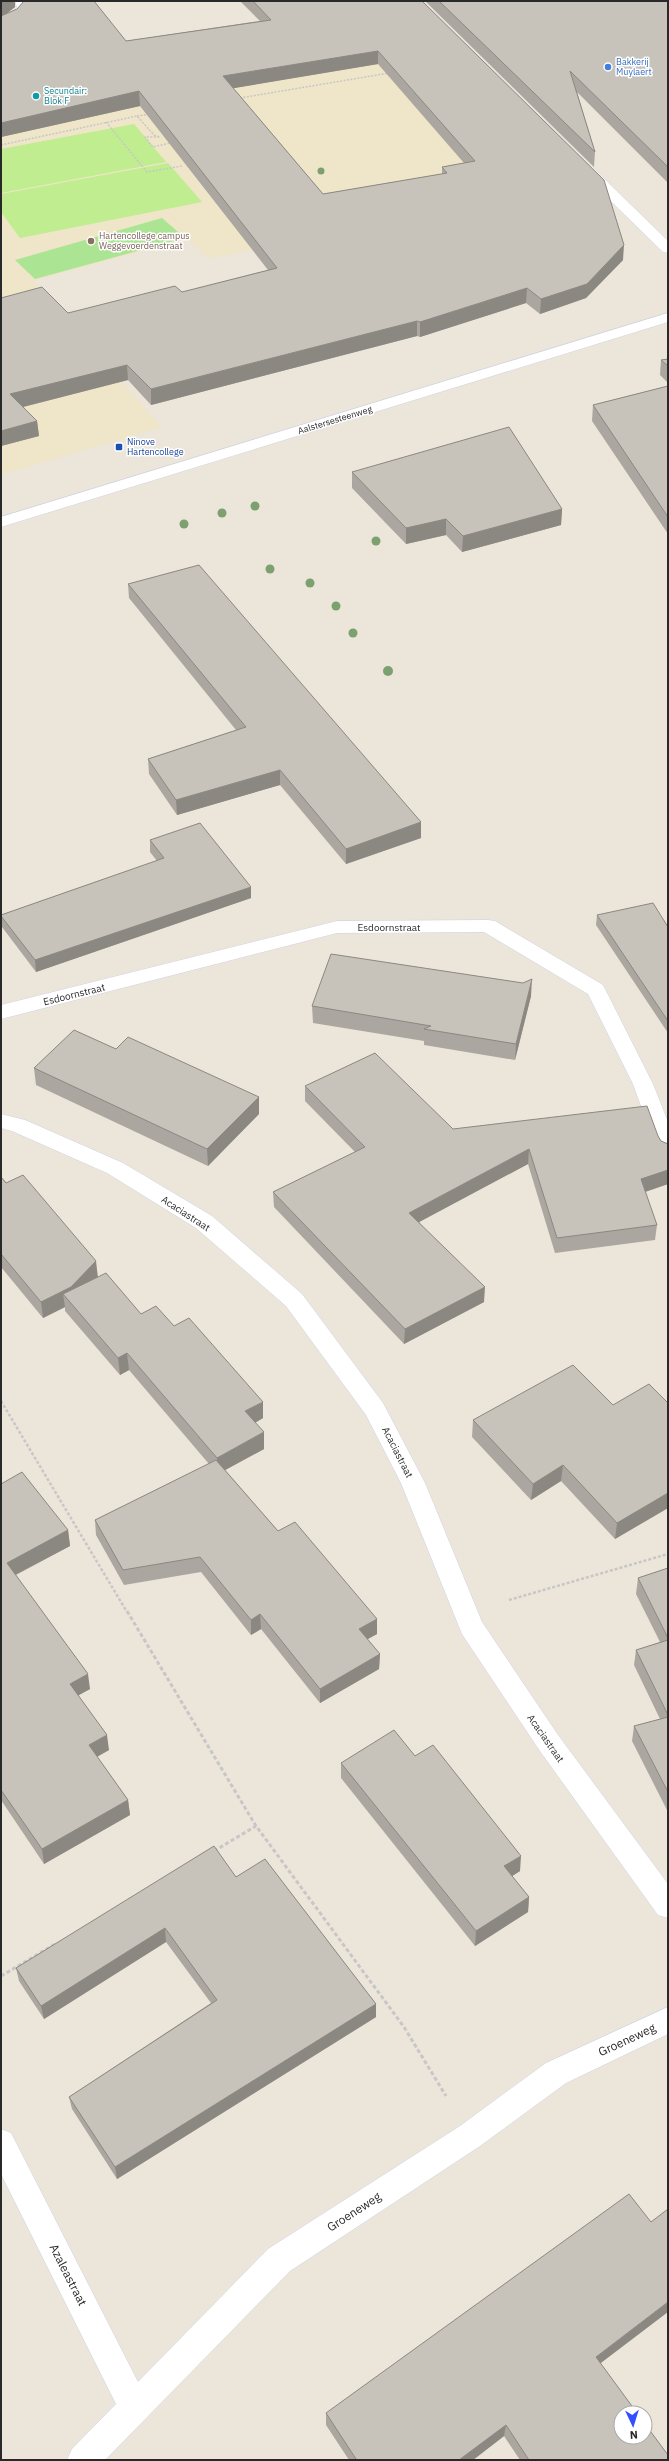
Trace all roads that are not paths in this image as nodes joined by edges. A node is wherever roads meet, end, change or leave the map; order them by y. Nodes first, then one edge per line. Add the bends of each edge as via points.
1 (21, 1) edge
2 (1, 25) edge
3 (577, 159) edge
4 (668, 249) edge
5 (668, 317) edge
6 (1, 522) edge
7 (1, 1012) edge
8 (1, 1121) edge
9 (668, 1150) edge
10 (668, 1906) edge
11 (668, 2020) edge
12 (1, 2143) edge
13 (134, 2407) junction
14 (82, 2460) edge

1 - 2 street via 22,7 14,18
3 - 4 street
5 - 6 street, Aalstersesteenweg
7 - 9 street, Esdoornstraat via 337,927 488,926 596,990 643,1084
8 - 10 street, Acaciastraat via 18,1125 115,1168 204,1222 294,1300 375,1409 413,1483 471,1627 549,1743
11 - 13 street, Groeneweg via 556,2073 470,2136 279,2260
12 - 13 street, Azaleastraat
13 - 14 street, Groeneweg

